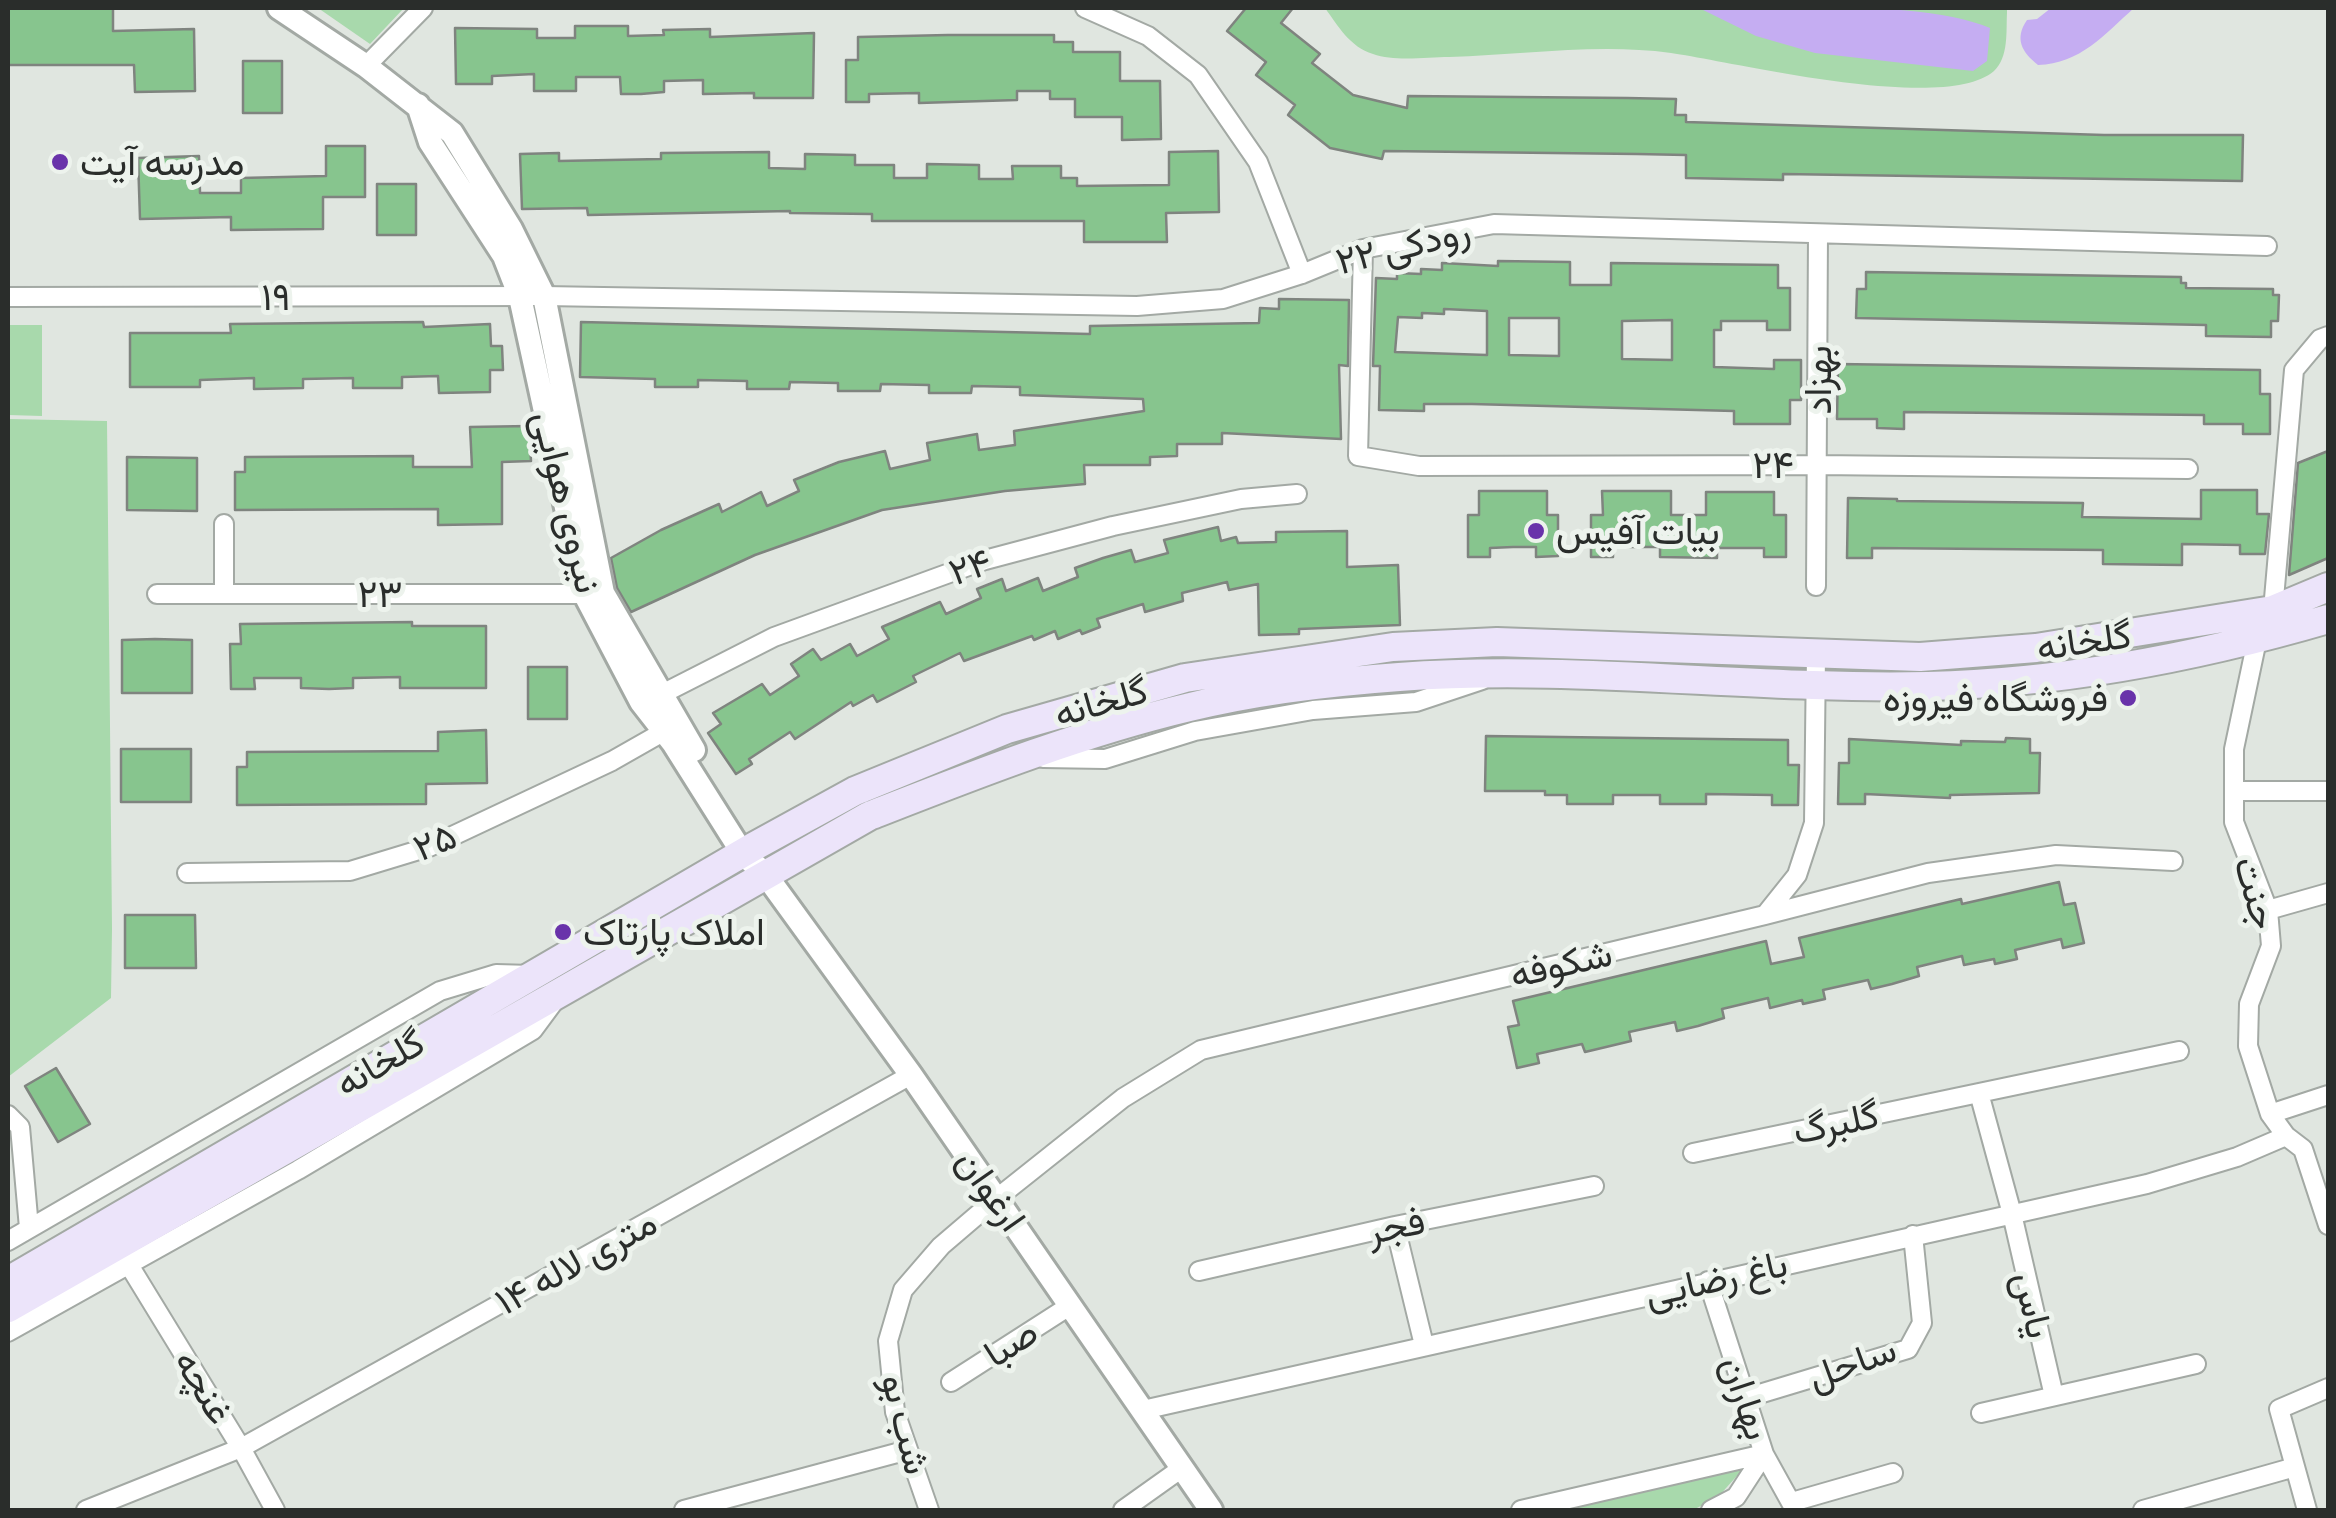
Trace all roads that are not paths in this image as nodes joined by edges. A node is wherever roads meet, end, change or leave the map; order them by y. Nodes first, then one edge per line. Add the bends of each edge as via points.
1 (279, 8) edge
2 (423, 8) edge
3 (1085, 8) edge
4 (366, 66) junction
5 (418, 106) junction
6 (1818, 234) junction
7 (2268, 246) dead end
8 (1364, 249) junction
9 (1302, 274) junction
10 (544, 296) junction
11 (8, 297) edge
12 (520, 298) junction
13 (2328, 336) edge
14 (1818, 464) junction
15 (2188, 469) dead end
16 (1297, 494) dead end
17 (224, 524) dead end
18 (1816, 586) dead end
19 (2328, 587) edge
20 (224, 593) junction
21 (157, 594) dead end
22 (594, 594) junction
23 (2272, 610) junction
24 (2328, 619) edge
25 (2257, 640) junction
26 (1816, 654) junction
27 (1815, 684) junction
28 (650, 698) junction
29 (663, 732) junction
30 (2234, 791) junction
31 (2328, 791) edge
32 (748, 850) junction
33 (2173, 861) dead end
34 (187, 874) dead end
35 (765, 874) junction
36 (2328, 893) edge
37 (2268, 910) junction
38 (1764, 915) junction
39 (532, 975) junction
40 (560, 992) junction
41 (2179, 1050) dead end
42 (911, 1075) junction
43 (1978, 1093) junction
44 (2328, 1095) edge
45 (2270, 1114) junction
46 (8, 1115) edge
47 (2286, 1136) junction
48 (1693, 1153) dead end
49 (1594, 1186) dead end
50 (996, 1199) junction
51 (2012, 1214) junction
52 (2328, 1225) edge
53 (1395, 1226) junction
54 (30, 1228) junction
55 (1914, 1236) junction
56 (8, 1241) edge
57 (129, 1265) junction
58 (1199, 1271) dead end
59 (8, 1280) edge
60 (1708, 1281) junction
61 (1071, 1305) junction
62 (8, 1308) edge
63 (8, 1332) edge
64 (1424, 1345) junction
65 (2196, 1364) dead end
66 (951, 1382) dead end
67 (2328, 1388) edge
68 (2054, 1396) junction
69 (1746, 1398) junction
70 (1143, 1410) junction
71 (1981, 1413) dead end
72 (241, 1448) junction
73 (908, 1450) junction
74 (1764, 1454) junction
75 (2295, 1466) junction
76 (1182, 1468) junction
77 (1893, 1472) dead end
78 (1793, 1506) edge
79 (86, 1510) edge
80 (275, 1510) edge
81 (684, 1510) edge
82 (928, 1510) edge
83 (1123, 1510) edge
84 (1210, 1510) edge
85 (1521, 1510) edge
86 (1711, 1510) edge
87 (2144, 1510) edge
88 (2307, 1510) edge

1 - 4 street, نیروی هوایی
2 - 4 street
3 - 9 street via 1148,36 1198,75 1258,162
4 - 5 street, نیروی هوایی
5 - 10 street, نیروی هوایی via 452,133
5 - 12 street, نیروی هوایی via 430,142 504,256
6 - 7 street, رودکی ۲۲
6 - 8 street, رودکی ۲۲ via 1494,224
6 - 14 street, بهزاد
8 - 9 street, رودکی ۲۲
8 - 14 street, ۲۴ via 1358,456 1419,466
9 - 10 street, رودکی ۲۲ via 1223,299 1136,306
10 - 12 street, ۱۹
10 - 22 street, نیروی هوایی
11 - 12 street, ۱۹
12 - 22 street, نیروی هوایی
13 - 23 street via 2294,370
14 - 15 street, ۲۴
14 - 18 street, بهزاد
16 - 28 street, ۲۴ via 1168,514 985,560 774,638
17 - 20 street
19 - 23 main road, گلخانه
20 - 21 street, ۲۳
20 - 22 street, ۲۳
22 - 28 street, نیروی هوایی
23 - 26 main road, گلخانه via 2036,648 1920,657
24 - 25 main road, گلخانه
25 - 27 main road, گلخانه via 2034,680
25 - 30 street, جنت via 2234,749
26 - 27 street
26 - 32 main road, گلخانه via 1497,642 1394,647 1185,678 1007,729 854,792
27 - 35 main road, گلخانه via 1505,672 1400,677 1190,706 1017,758 869,816
27 - 38 street via 1814,823 1797,875
28 - 29 street, نیروی هوایی
28 - 32 street, نیروی هوایی
29 - 32 street, نیروی هوایی
29 - 34 street, ۲۵ via 429,847 350,871
30 - 31 street
30 - 37 street, جنت via 2234,822
32 - 35 street, ارغوان
32 - 39 main road, گلخانه
33 - 38 street, شکوفه via 2056,855 1928,873
35 - 40 main road, گلخانه
35 - 42 street, ارغوان
36 - 37 street
37 - 45 street, جنت via 2272,946 2250,1004 2248,1046
38 - 50 street, شکوفه via 1202,1050 1124,1098
39 - 54 street via 496,974 440,990
39 - 59 main road, گلخانه
40 - 57 street via 532,1030
40 - 62 main road, گلخانه
41 - 43 street, گلبرگ
42 - 50 street, ارغوان
42 - 72 street, ۱۴ متری لاله
43 - 48 street, گلبرگ
43 - 51 street
44 - 45 street
45 - 47 street, جنت
46 - 54 street via 20,1126
47 - 51 street, باغ رضایی via 2147,1184
47 - 52 street, جنت via 2302,1149
49 - 53 street, فجر
50 - 61 street, ارغوان
50 - 73 street, شب بو via 902,1290 888,1340 895,1412
51 - 55 street, باغ رضایی
51 - 68 street, یاس
53 - 58 street, فجر
53 - 64 street
54 - 56 street
55 - 60 street, باغ رضایی
55 - 69 street, ساحل via 1922,1323 1908,1349
57 - 63 street
57 - 72 street, غنچه
60 - 64 street, باغ رضایی
60 - 69 street, بهاران
61 - 66 street, صبا
61 - 70 street, ارغوان
64 - 70 street, باغ رضایی
65 - 68 street
67 - 75 street via 2279,1409
68 - 71 street
69 - 74 street, بهاران
70 - 76 street, ارغوان
72 - 79 street, ۱۴ متری لاله
72 - 80 street, غنچه
73 - 81 street
73 - 82 street, شب بو
74 - 78 street, بهاران
74 - 85 street
74 - 86 street via 1736,1497
75 - 87 street
75 - 88 street
76 - 83 street
76 - 84 street, ارغوان
77 - 78 street

